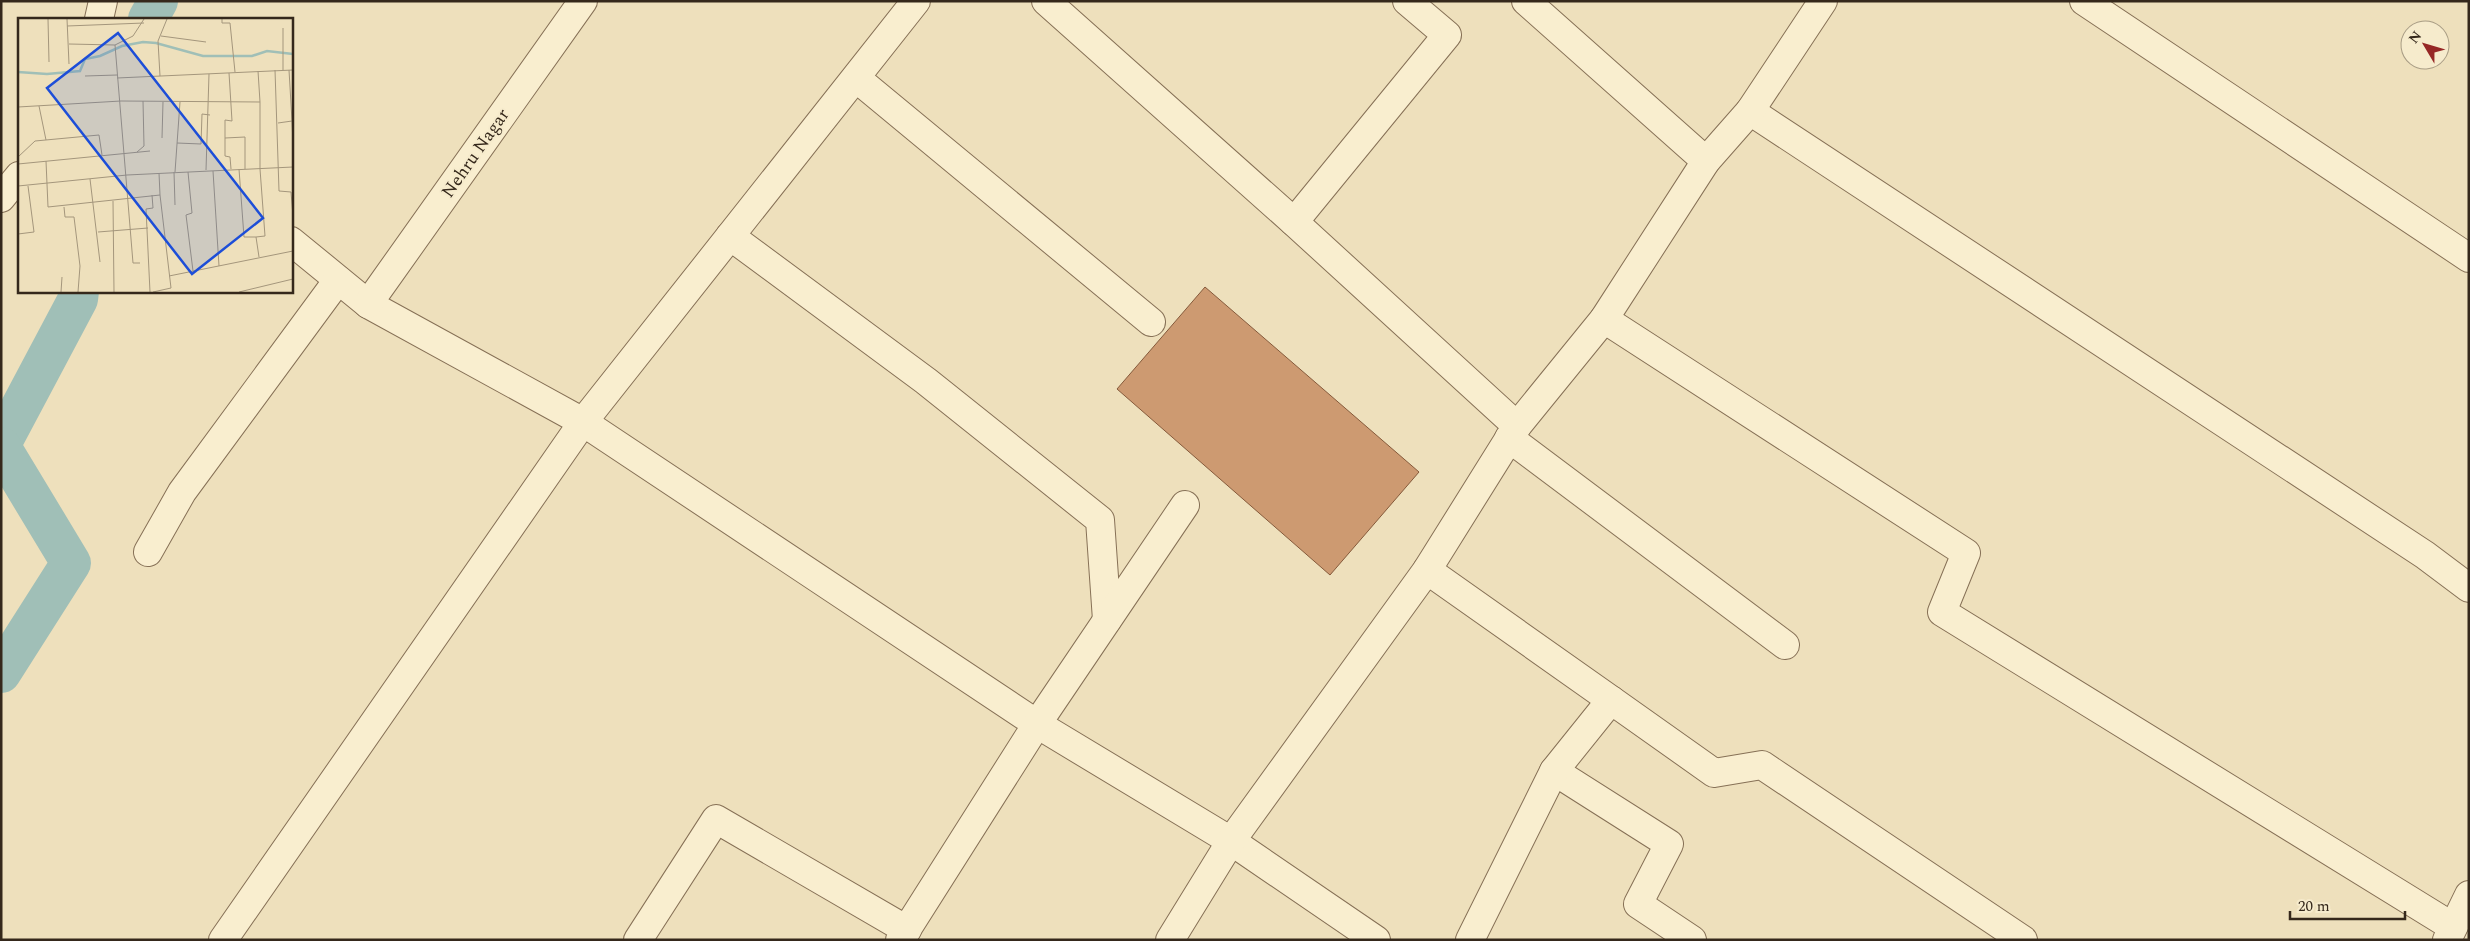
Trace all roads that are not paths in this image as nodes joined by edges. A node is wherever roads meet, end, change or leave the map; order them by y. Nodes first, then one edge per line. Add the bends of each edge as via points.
1 (103, 1) edge
2 (583, 1) edge
3 (916, 1) edge
4 (1046, 1) edge
5 (1407, 1) edge
6 (1526, 1) edge
7 (1823, 1) edge
8 (2084, 1) edge
9 (99, 18) edge
10 (856, 78) junction
11 (1750, 111) junction
12 (1706, 161) junction
13 (18, 177) edge
14 (1, 198) edge
15 (1294, 222) junction
16 (730, 236) junction
17 (292, 242) edge
18 (2469, 258) edge
19 (338, 280) junction
20 (368, 304) junction
21 (1604, 319) junction
22 (1151, 322) dead end
23 (583, 422) junction
24 (1513, 432) junction
25 (1185, 505) dead end
26 (148, 552) dead end
27 (1427, 570) junction
28 (2469, 588) edge
29 (1107, 620) junction
30 (1786, 645) dead end
31 (1611, 700) junction
32 (1038, 724) junction
33 (1554, 771) junction
34 (1231, 841) junction
35 (2469, 895) edge
36 (2450, 933) edge
37 (904, 935) edge
38 (223, 940) edge
39 (638, 940) edge
40 (1170, 940) edge
41 (1376, 940) edge
42 (1470, 940) edge
43 (1692, 940) edge
44 (2023, 940) edge

1 - 9 street
2 - 20 street, Nehru Nagar
3 - 10 street
4 - 15 street
5 - 15 street via 1447,35
6 - 12 street
7 - 11 street
8 - 18 street
10 - 16 street
10 - 22 street
11 - 12 street
11 - 28 street via 2425,555
12 - 21 street
13 - 14 street
15 - 24 street
16 - 23 street
16 - 29 street via 926,381 1100,520
17 - 19 street
19 - 20 street
19 - 26 street via 182,492
20 - 23 street
21 - 24 street
21 - 36 street via 1966,553 1942,612
23 - 32 street
23 - 38 street
24 - 27 street
24 - 30 street
25 - 29 street
27 - 31 street
27 - 34 street
29 - 32 street
31 - 33 street
31 - 44 street via 1714,773 1762,765
32 - 34 street
32 - 37 street
33 - 42 street
33 - 43 street via 1670,844 1638,904
34 - 40 street
34 - 41 street
35 - 36 street
37 - 39 street via 716,819

